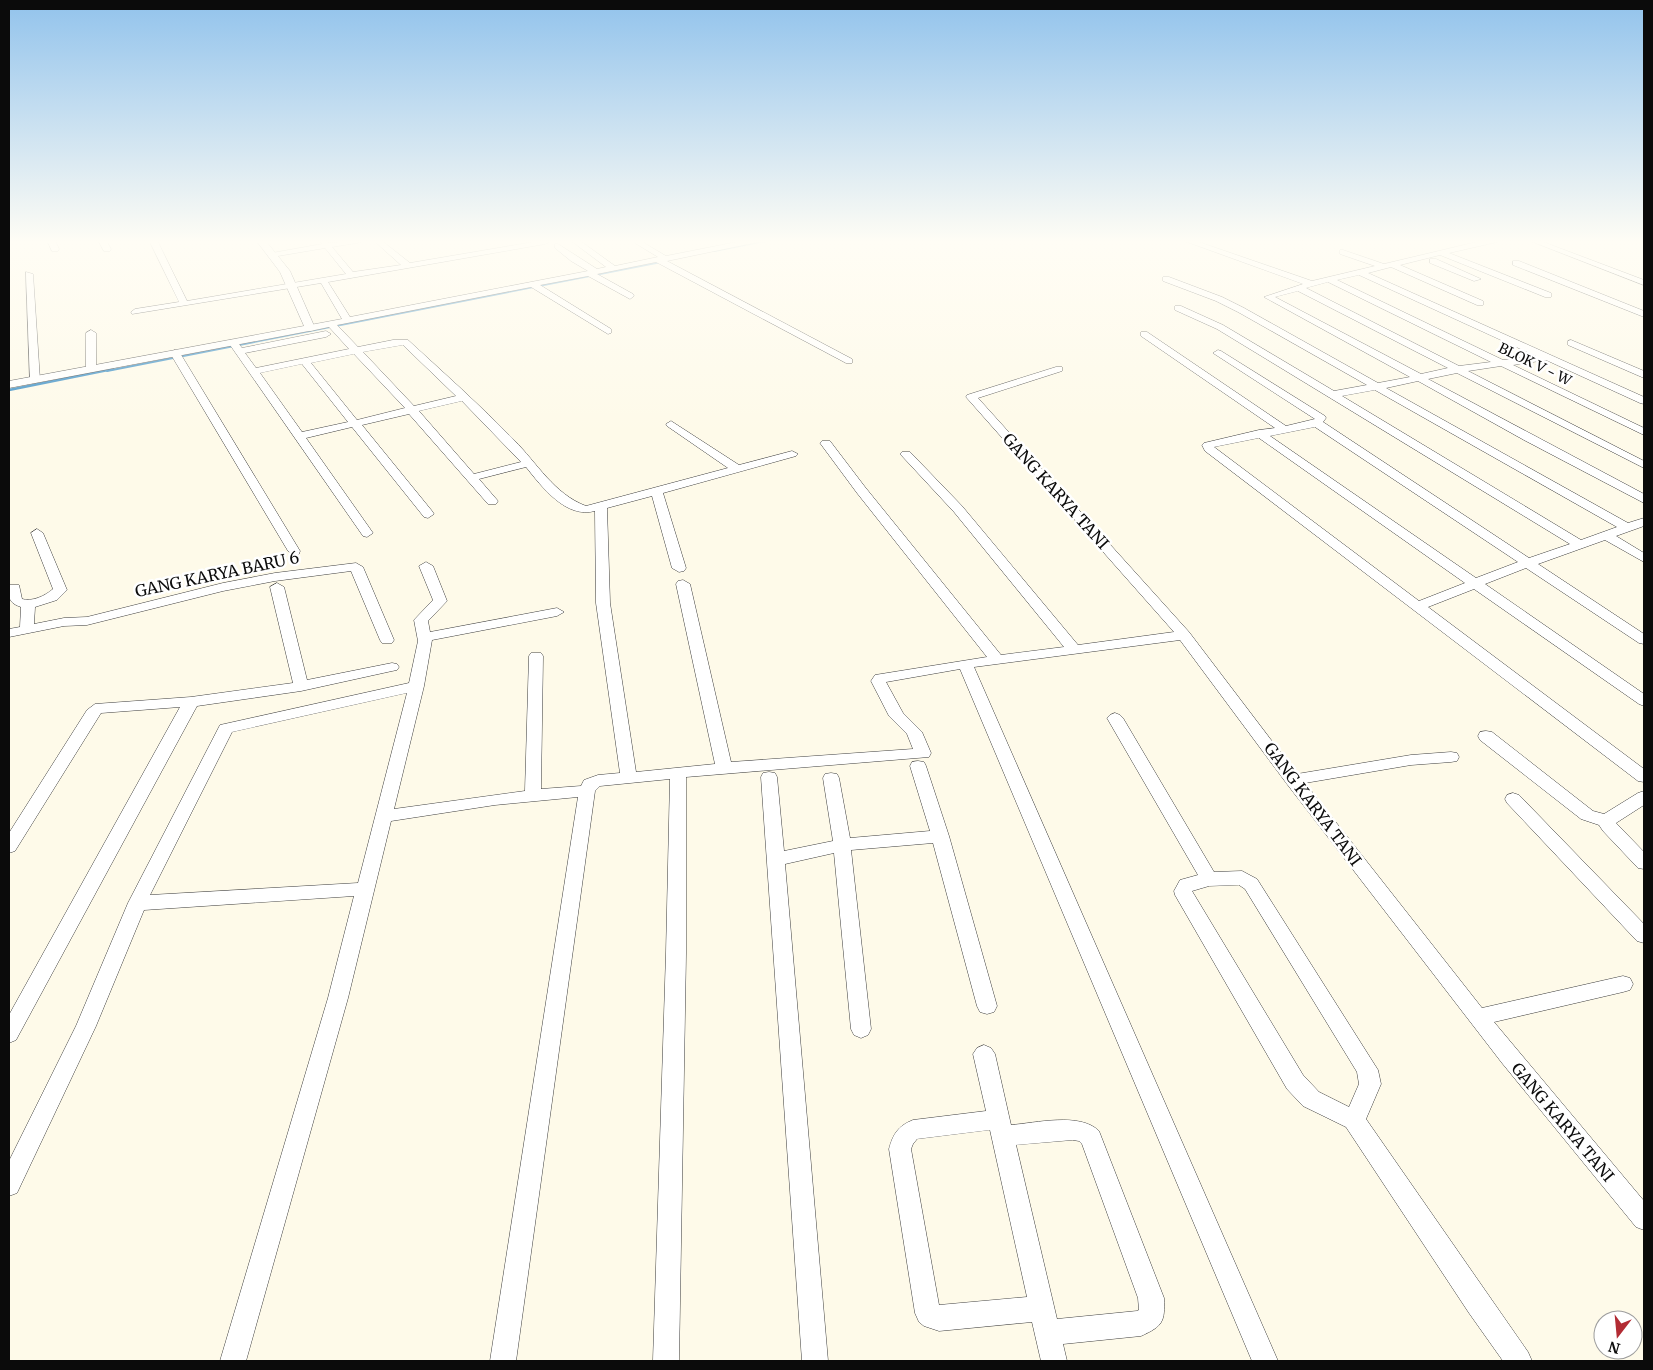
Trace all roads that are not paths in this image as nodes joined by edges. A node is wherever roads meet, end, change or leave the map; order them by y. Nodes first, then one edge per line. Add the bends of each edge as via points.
1 (31, 304) edge
2 (184, 304) edge
3 (300, 304) edge
4 (336, 304) edge
5 (440, 304) edge
6 (565, 304) edge
7 (742, 304) edge
8 (1229, 304) edge
9 (1279, 304) edge
10 (1330, 304) edge
11 (1379, 304) edge
12 (1431, 304) edge
13 (1619, 304) edge
14 (1178, 308) dead end
15 (135, 312) dead end
16 (1644, 314) edge
17 (348, 321) junction
18 (310, 328) junction
19 (334, 328) junction
20 (608, 331) dead end
21 (91, 332) dead end
22 (1144, 334) dead end
23 (1571, 343) dead end
24 (236, 347) junction
25 (356, 351) junction
26 (1218, 354) dead end
27 (177, 356) junction
28 (1546, 356) junction
29 (849, 361) dead end
30 (305, 362) junction
31 (1499, 362) junction
32 (1059, 369) dead end
33 (91, 370) junction
34 (1456, 370) junction
35 (255, 371) junction
36 (1644, 375) edge
37 (1418, 377) junction
38 (34, 380) junction
39 (9, 385) edge
40 (1376, 387) junction
41 (1332, 394) junction
42 (462, 398) junction
43 (1644, 401) edge
44 (412, 410) junction
45 (1317, 422) junction
46 (356, 423) junction
47 (672, 424) dead end
48 (1283, 429) junction
49 (1644, 432) edge
50 (1259, 434) junction
51 (301, 436) junction
52 (826, 443) dead end
53 (792, 454) dead end
54 (906, 454) dead end
55 (529, 463) junction
56 (1644, 465) edge
57 (736, 468) junction
58 (471, 478) junction
59 (656, 490) junction
60 (1644, 499) edge
61 (492, 501) dead end
62 (601, 506) junction
63 (428, 514) dead end
64 (1644, 522) edge
65 (1626, 528) junction
66 (37, 533) dead end
67 (367, 533) dead end
68 (1607, 536) junction
69 (1581, 545) junction
70 (294, 551) dead end
71 (1644, 558) edge
72 (1527, 564) junction
73 (426, 566) dead end
74 (679, 568) dead end
75 (683, 584) dead end
76 (1476, 584) junction
77 (277, 586) dead end
78 (14, 588) dead end
79 (28, 605) junction
80 (1418, 606) junction
81 (558, 612) dead end
82 (27, 630) junction
83 (9, 633) edge
84 (1184, 635) junction
85 (425, 637) junction
86 (387, 640) dead end
87 (1644, 640) edge
88 (1074, 650) junction
89 (536, 656) dead end
90 (997, 660) junction
91 (965, 664) junction
92 (392, 667) dead end
93 (301, 686) junction
94 (416, 686) junction
95 (1644, 701) edge
96 (191, 702) junction
97 (1115, 718) dead end
98 (1486, 736) dead end
99 (1451, 756) dead end
100 (918, 766) dead end
101 (724, 768) junction
102 (678, 773) junction
103 (629, 777) junction
104 (769, 777) dead end
105 (830, 778) dead end
106 (1644, 778) edge
107 (1293, 780) junction
108 (587, 791) junction
109 (533, 796) junction
110 (1644, 797) edge
111 (1512, 799) dead end
112 (384, 816) junction
113 (1606, 821) junction
114 (940, 836) junction
115 (842, 845) junction
116 (9, 847) edge
117 (776, 859) junction
118 (1644, 863) edge
119 (1209, 879) junction
120 (365, 889) junction
121 (137, 903) junction
122 (1644, 936) edge
123 (1623, 984) dead end
124 (987, 1006) dead end
125 (1478, 1017) junction
126 (10, 1029) edge
127 (861, 1029) dead end
128 (984, 1054) dead end
129 (1354, 1120) junction
130 (1000, 1128) junction
131 (9, 1185) edge
132 (1644, 1219) edge
133 (1042, 1308) junction
134 (1048, 1334) junction
135 (234, 1361) edge
136 (503, 1361) edge
137 (666, 1361) edge
138 (815, 1361) edge
139 (1054, 1361) edge
140 (1264, 1361) edge
141 (1519, 1361) edge

1 - 38 street
2 - 15 street
3 - 18 street
4 - 17 street
5 - 17 street
6 - 20 street
7 - 29 street
8 - 40 street
9 - 37 street
10 - 34 street
11 - 31 street, BLOK V - W
12 - 28 street
13 - 16 street
14 - 41 street via 1220,327
17 - 19 street
18 - 19 street
18 - 24 street
19 - 24 street
19 - 25 street
21 - 33 street
22 - 48 street
23 - 36 street
24 - 27 street
24 - 35 street
25 - 30 street
25 - 42 street via 405,342
25 - 44 street
26 - 45 street via 1321,418
27 - 33 street
27 - 70 street
28 - 31 street
28 - 43 street
30 - 35 street
30 - 46 street
31 - 34 street
31 - 49 street, BLOK V - W
32 - 84 street, GANG KARYA TANI via 971,397
33 - 38 street
34 - 37 street
34 - 56 street
35 - 51 street
37 - 40 street
37 - 60 street
38 - 39 street
40 - 41 street
40 - 65 street
41 - 69 street
42 - 44 street
42 - 55 street
44 - 46 street
44 - 58 street
45 - 48 street
45 - 72 street
46 - 51 street
46 - 63 street
47 - 57 street
48 - 50 street
50 - 76 street
50 - 80 street via 1208,446
51 - 67 street
52 - 90 street
53 - 57 street
54 - 88 street via 958,509
55 - 58 street
55 - 62 street via 552,488 579,508 585,510
57 - 59 street
58 - 61 street
59 - 62 street
59 - 74 street
62 - 103 street via 604,603
64 - 65 street
65 - 68 street
66 - 79 street via 60,590 52,597
68 - 69 street
68 - 71 street
69 - 72 street
72 - 76 street
72 - 87 street
73 - 85 street via 440,601 421,620
75 - 101 street
76 - 80 street
76 - 95 street
77 - 93 street
78 - 79 street via 16,601
79 - 82 street
80 - 106 street
81 - 85 street
82 - 83 street, GANG KARYA BARU 6
82 - 86 street, GANG KARYA BARU 6 via 87,621 275,577 356,567
84 - 88 street
84 - 107 street, GANG KARYA TANI
85 - 94 street
88 - 90 street
89 - 109 street
90 - 91 street
91 - 101 street via 878,679 897,716 914,732 922,753
91 - 140 street
92 - 93 street
93 - 96 street
94 - 112 street
94 - 121 street via 226,728
96 - 116 street via 103,706 95,710
96 - 126 street
97 - 119 street
98 - 113 street via 1587,815
99 - 107 street
100 - 114 street
101 - 102 street
102 - 103 street
102 - 137 street
103 - 108 street via 594,782
104 - 117 street
105 - 115 street
107 - 125 street, GANG KARYA TANI
108 - 109 street
108 - 136 street
109 - 112 street
110 - 113 street
111 - 122 street
112 - 120 street
113 - 118 street
114 - 115 street
114 - 124 street
115 - 117 street
115 - 127 street
117 - 138 street
119 - 129 street via 1242,878 1251,884 1367,1070 1370,1084
119 - 129 street via 1186,885 1184,895 1295,1082 1311,1099
120 - 121 street
120 - 135 street via 338,998
121 - 131 street via 86,1026
123 - 125 street
125 - 132 street, GANG KARYA TANI
128 - 130 street
129 - 141 street
130 - 133 street
130 - 133 street via 913,1130 902,1140 900,1150 928,1313 939,1318
130 - 134 street via 1073,1130 1085,1132 1091,1138 1151,1298 1152,1316 1141,1323
133 - 134 street
134 - 139 street

